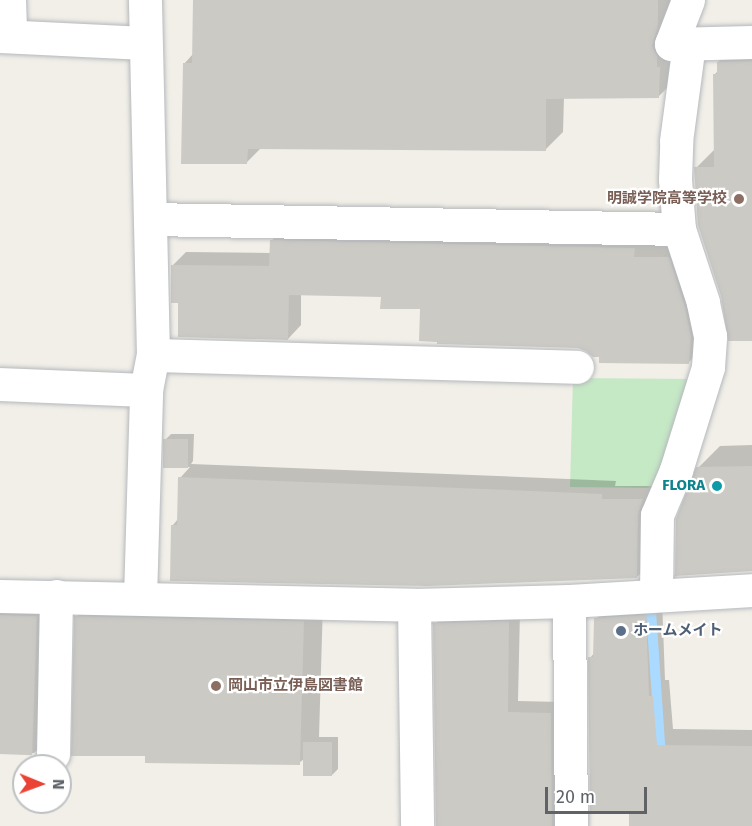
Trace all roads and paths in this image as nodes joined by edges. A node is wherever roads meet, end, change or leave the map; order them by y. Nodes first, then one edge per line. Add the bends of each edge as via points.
1 (9, 0) edge
2 (145, 0) edge
3 (688, 0) edge
4 (5, 36) edge
5 (752, 42) edge
6 (145, 43) junction
7 (689, 43) junction
8 (150, 219) junction
9 (679, 229) junction
10 (153, 356) junction
11 (577, 367) dead end
12 (0, 384) edge
13 (146, 390) junction
14 (752, 590) edge
15 (656, 595) junction
16 (0, 596) edge
17 (56, 596) junction
18 (140, 598) junction
19 (569, 601) junction
20 (414, 604) junction
21 (53, 754) dead end
22 (417, 826) edge
23 (571, 826) edge

1 - 4 street
2 - 6 street
3 - 7 street via 671,44
4 - 6 street
5 - 7 street
6 - 8 street
7 - 9 street via 676,141
8 - 9 street
8 - 10 street
9 - 15 street via 703,302 710,336 708,368 676,470 657,515
10 - 11 street
10 - 13 street
12 - 13 street
13 - 18 street
14 - 15 street
15 - 19 street
16 - 17 street
17 - 18 street
17 - 21 street
18 - 20 street
19 - 20 street
19 - 23 street
20 - 22 street

